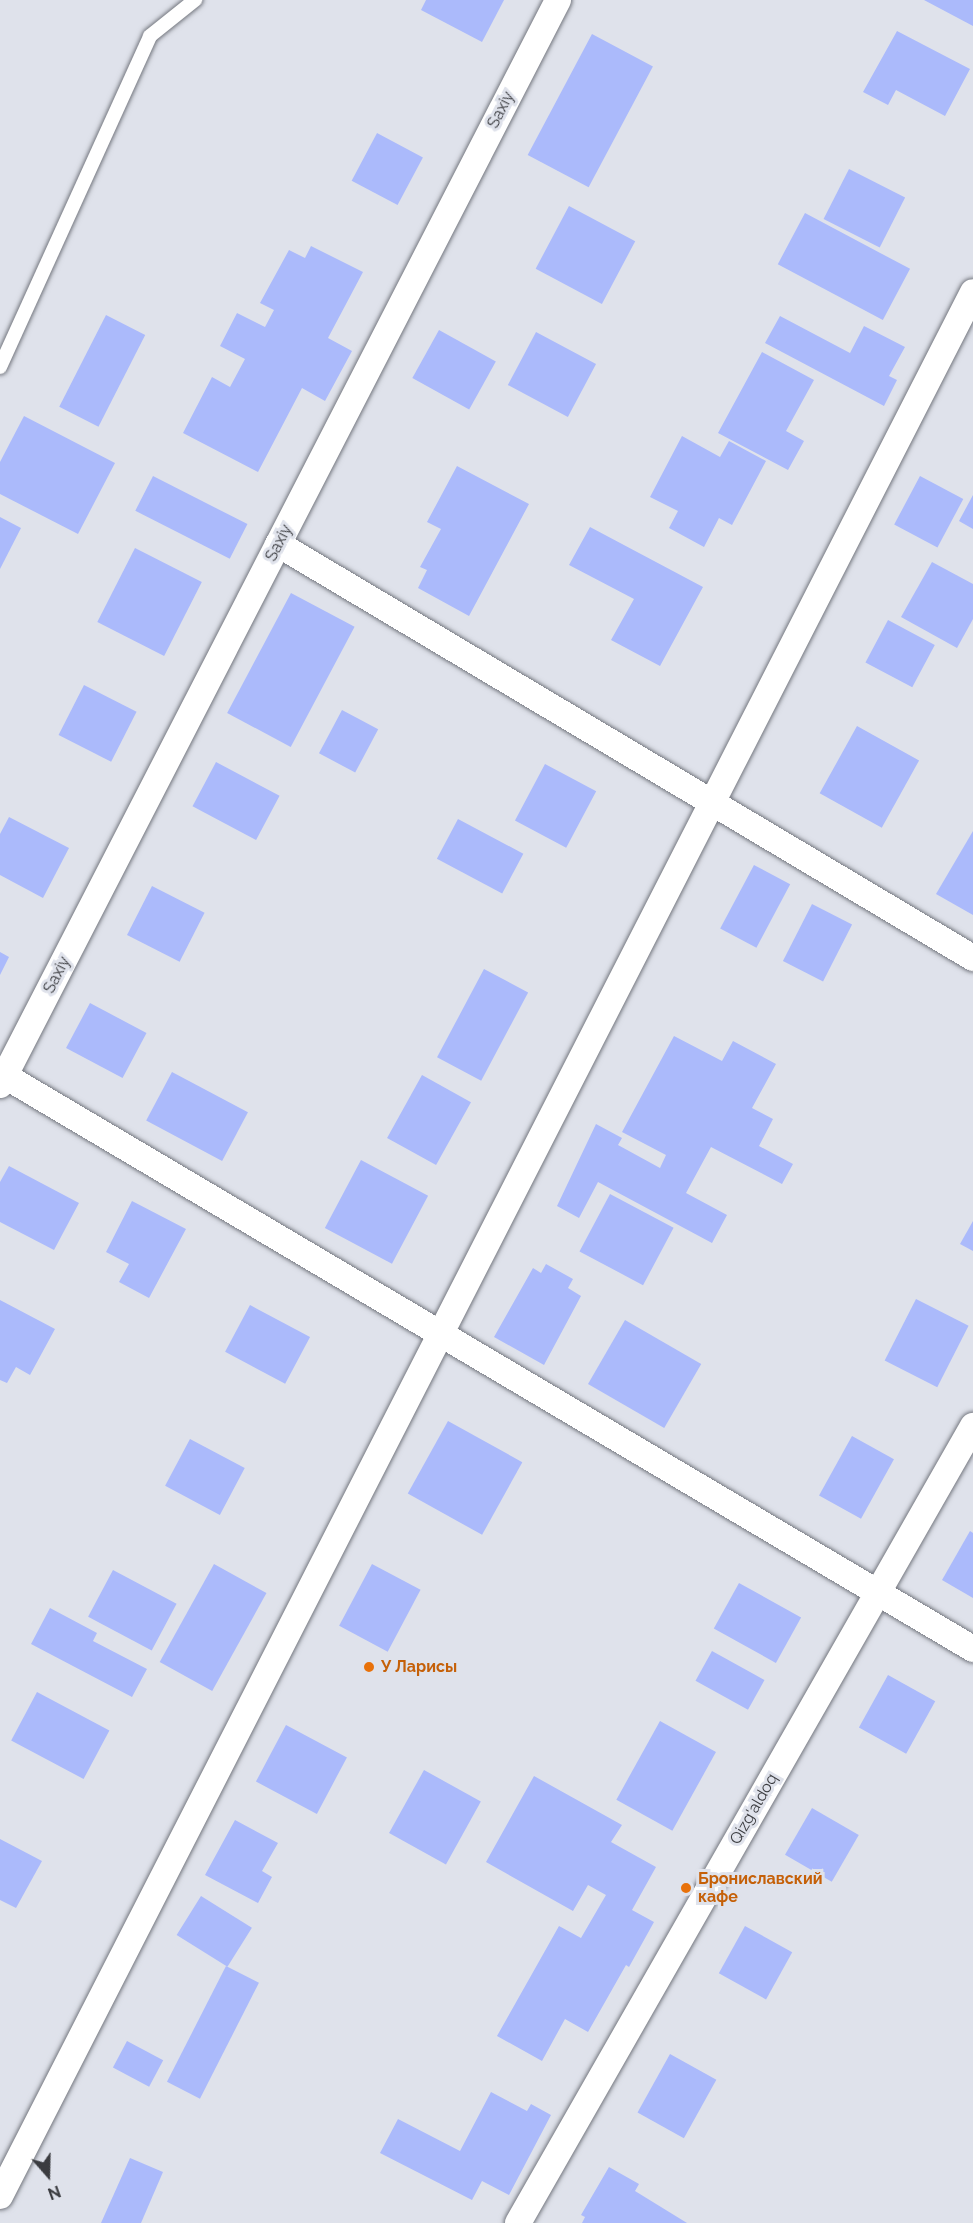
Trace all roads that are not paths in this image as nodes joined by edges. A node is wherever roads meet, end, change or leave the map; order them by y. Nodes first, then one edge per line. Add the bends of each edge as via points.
1 (195, 0) edge
2 (558, 0) edge
3 (973, 292) edge
4 (0, 367) edge
5 (278, 544) junction
6 (713, 803) junction
7 (973, 958) edge
8 (2, 1081) edge
9 (441, 1333) junction
10 (973, 1426) edge
11 (878, 1593) junction
12 (973, 1649) edge
13 (0, 2196) edge
14 (518, 2223) edge

1 - 4 lane via 150,36
2 - 5 street, Saxiy
3 - 6 street
5 - 6 street
5 - 8 street, Saxiy
6 - 7 street
6 - 9 street
8 - 9 street
9 - 11 street
9 - 13 street
10 - 11 street, Qizg'aldoq
11 - 12 street
11 - 14 street, Qizg'aldoq

